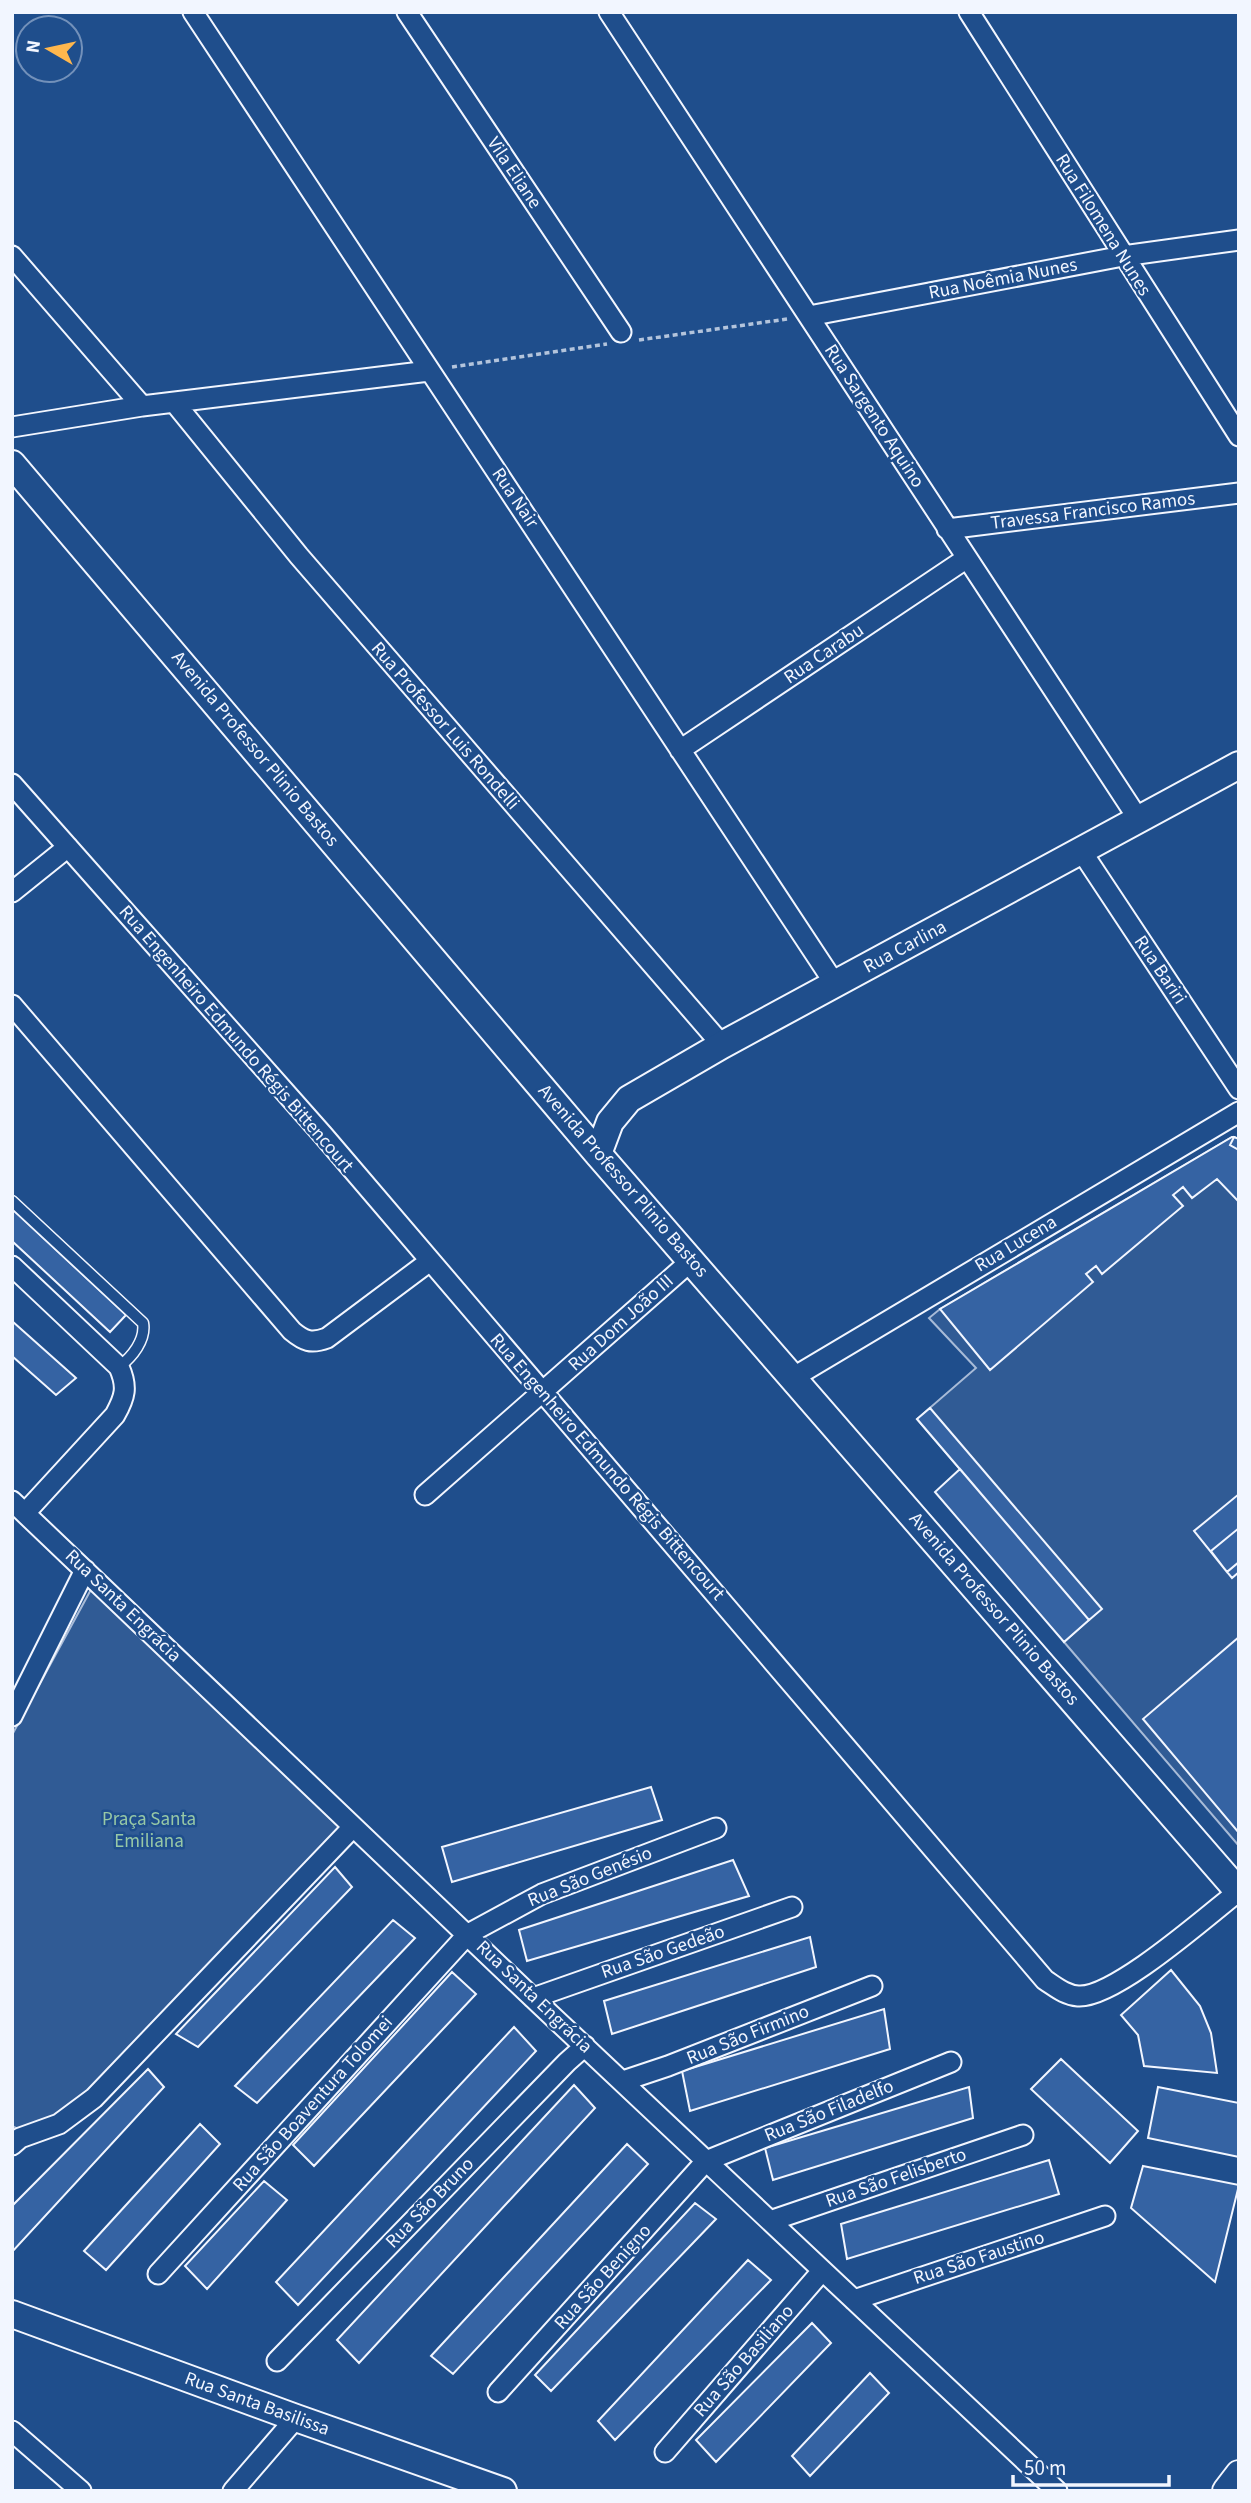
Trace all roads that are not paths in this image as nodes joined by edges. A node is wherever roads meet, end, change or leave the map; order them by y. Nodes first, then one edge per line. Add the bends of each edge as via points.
1 (193, 12) edge
2 (407, 12) edge
3 (608, 12) edge
4 (970, 12) edge
5 (1239, 240) edge
6 (12, 256) edge
7 (1123, 256) junction
8 (809, 316) junction
9 (621, 332) dead end
10 (429, 371) junction
11 (174, 402) junction
12 (142, 406) junction
13 (12, 427) edge
14 (1239, 436) edge
15 (12, 464) edge
16 (1239, 493) edge
17 (947, 529) junction
18 (967, 558) junction
19 (680, 750) junction
20 (1239, 765) edge
21 (12, 784) edge
22 (1139, 820) junction
23 (68, 847) junction
24 (1082, 852) junction
25 (12, 892) edge
26 (835, 985) junction
27 (12, 1005) edge
28 (722, 1045) junction
29 (1239, 1089) edge
30 (1239, 1112) edge
31 (598, 1154) junction
32 (12, 1200) edge
33 (430, 1261) junction
34 (691, 1261) junction
35 (12, 1266) edge
36 (119, 1367) junction
37 (794, 1377) junction
38 (543, 1392) junction
39 (425, 1495) dead end
40 (19, 1507) edge
41 (85, 1570) junction
42 (12, 1716) edge
43 (353, 1827) junction
44 (716, 1828) dead end
45 (1239, 1892) edge
46 (792, 1907) dead end
47 (468, 1934) junction
48 (872, 1986) dead end
49 (533, 1998) junction
50 (585, 2046) junction
51 (951, 2062) dead end
52 (623, 2081) junction
53 (1023, 2135) dead end
54 (15, 2139) edge
55 (706, 2161) junction
56 (1105, 2216) dead end
57 (770, 2221) junction
58 (822, 2271) junction
59 (158, 2274) dead end
60 (854, 2300) junction
61 (12, 2314) edge
62 (276, 2361) dead end
63 (498, 2392) dead end
64 (296, 2418) junction
65 (12, 2431) edge
66 (665, 2452) dead end
67 (1239, 2474) edge
68 (81, 2491) edge
69 (233, 2491) edge
70 (503, 2491) edge
71 (1057, 2491) edge
72 (1226, 2491) edge

1 - 10 street, Rua Nair
2 - 9 street, Vila Eliane
3 - 8 street, Rua Sargento Aquino
4 - 7 street, Rua Filomena Nunes
5 - 7 street, Rua Noêmia Nunes
6 - 12 street
7 - 8 street, Rua Noêmia Nunes
7 - 14 street, Rua Filomena Nunes
8 - 17 street, Rua Sargento Aquino
10 - 11 street
10 - 19 street, Rua Nair
11 - 12 street
11 - 28 street, Rua Professor Luis Rondelli via 299,556
12 - 13 street
15 - 31 street, Avenida Professor Plinio Bastos
16 - 17 street, Travessa Francisco Ramos
17 - 18 street, Rua Sargento Aquino
18 - 19 street, Rua Carabu
18 - 22 street, Rua Sargento Aquino
19 - 26 street, Rua Nair
20 - 22 street, Rua Carlina
21 - 23 street, Rua Engenheiro Edmundo Régis Bittencourt
22 - 24 street, Rua Carlina
23 - 25 street
23 - 33 street, Rua Engenheiro Edmundo Régis Bittencourt
24 - 26 street, Rua Carlina
24 - 29 street, Rua Bariri
26 - 28 street, Rua Carlina
27 - 33 street via 303,1340 327,1338
28 - 31 street, Rua Carlina via 629,1099 610,1122
30 - 37 street, Rua Lucena
31 - 34 street, Avenida Professor Plinio Bastos
32 - 36 lane via 144,1323 142,1339
33 - 38 street, Rua Engenheiro Edmundo Régis Bittencourt
34 - 37 street, Avenida Professor Plinio Bastos
34 - 38 street, Rua Dom João III
35 - 36 street
36 - 40 street via 126,1389 115,1415
37 - 45 street, Avenida Professor Plinio Bastos
38 - 39 street, Rua Dom João III
38 - 45 street, Rua Engenheiro Edmundo Régis Bittencourt via 1045,1980 1079,1997 1098,1994
40 - 41 street, Rua Santa Engrácia
41 - 42 street
41 - 43 street, Rua Santa Engrácia
43 - 47 street, Rua Santa Engrácia
43 - 54 street via 94,2098 60,2124
44 - 47 street, Rua São Genésio via 542,1894
46 - 49 street, Rua São Gedeão
47 - 49 street, Rua Santa Engrácia
47 - 59 street, Rua São Boaventura Tolomei
48 - 52 street, Rua São Firmino
49 - 50 street, Rua Santa Engrácia
50 - 52 street, Rua Santa Engrácia
50 - 62 street, Rua São Bruno
51 - 55 street, Rua São Filadelfo
52 - 55 street, Rua Santa Engrácia
53 - 57 street, Rua São Felisberto
55 - 57 street, Rua Santa Engrácia
55 - 63 street, Rua São Benigno
56 - 60 street, Rua São Faustino
57 - 58 street, Rua Santa Engrácia
58 - 60 street, Rua Santa Engrácia
58 - 66 street, Rua São Basiliano
60 - 71 street, Rua Santa Engrácia
61 - 64 street, Rua Santa Basilissa
64 - 69 street
64 - 70 street, Rua Santa Basilissa
65 - 68 street
67 - 72 street

